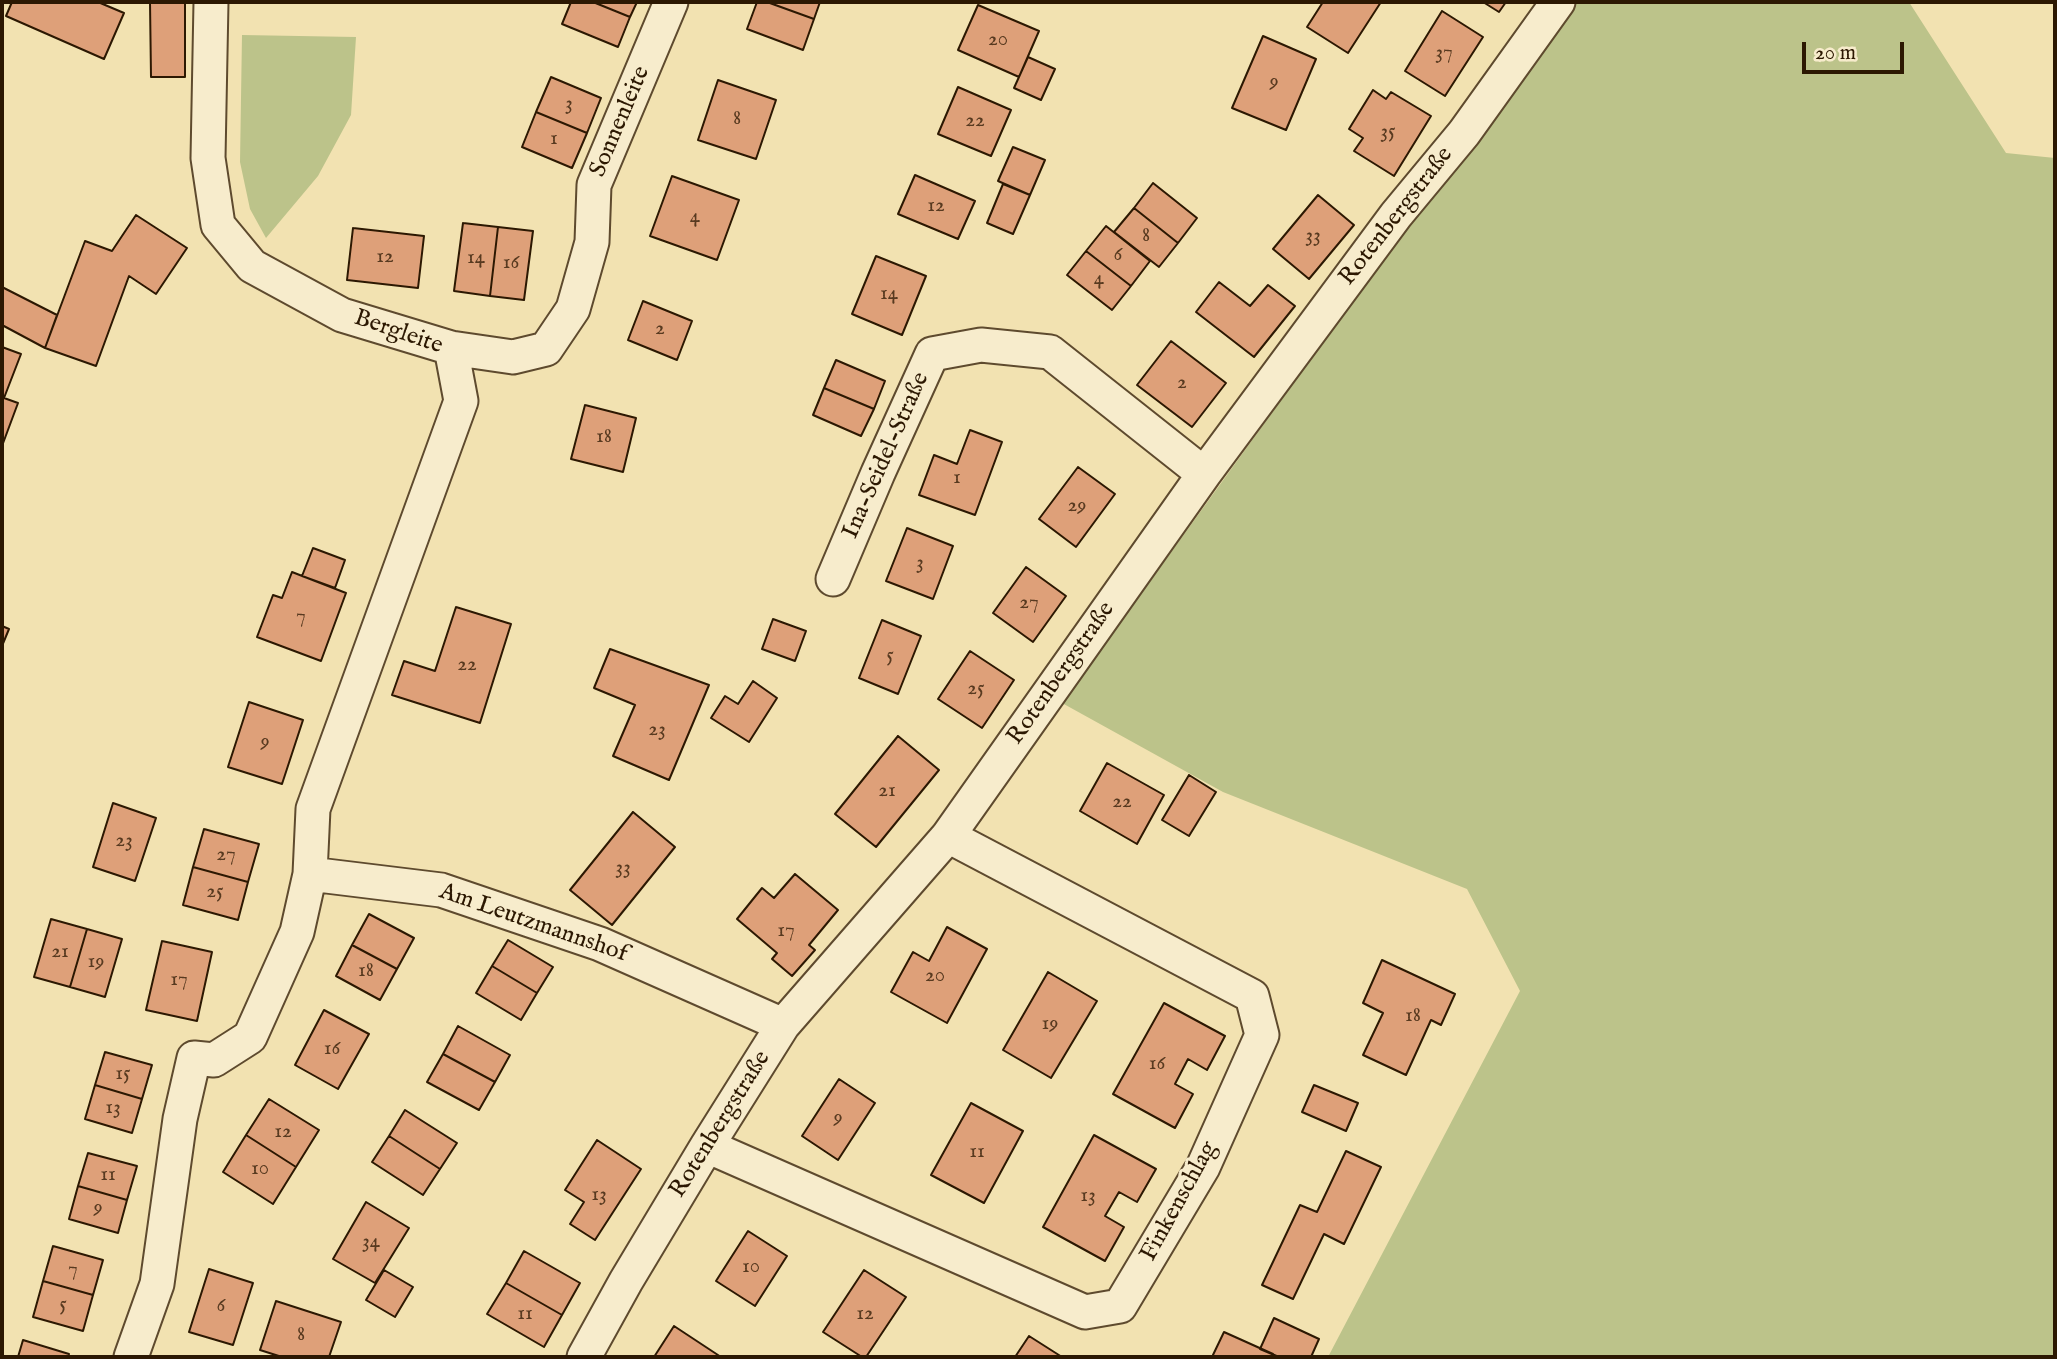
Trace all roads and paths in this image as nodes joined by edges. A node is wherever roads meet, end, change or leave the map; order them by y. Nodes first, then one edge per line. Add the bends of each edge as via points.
1 (211, 2) edge
2 (671, 2) edge
3 (1558, 2) edge
4 (451, 348) junction
5 (1204, 474) junction
6 (833, 579) dead end
7 (948, 836) junction
8 (310, 874) junction
9 (783, 1025) junction
10 (707, 1146) junction
11 (131, 1357) edge
12 (584, 1357) edge

1 - 4 street, Bergleite via 208,158 218,225 252,266 342,314
2 - 4 street, Sonnenleite via 594,185 592,242 573,309 546,349 513,357
3 - 5 street, Rotenbergstraße
4 - 8 street, Bergleite via 461,401 313,809
5 - 6 street, Ina-Seidel-Straße via 1050,352 981,345 932,354
5 - 7 street, Rotenbergstraße
7 - 9 street, Rotenbergstraße
7 - 10 street, Finkenschlag via 1252,996 1262,1035 1203,1167 1120,1306 1085,1312
8 - 9 street, Am Leutzmannshof via 441,890 600,944
8 - 11 street via 297,932 250,1037 214,1060 194,1058 180,1119 157,1284
9 - 10 street, Rotenbergstraße
10 - 12 street, Rotenbergstraße

